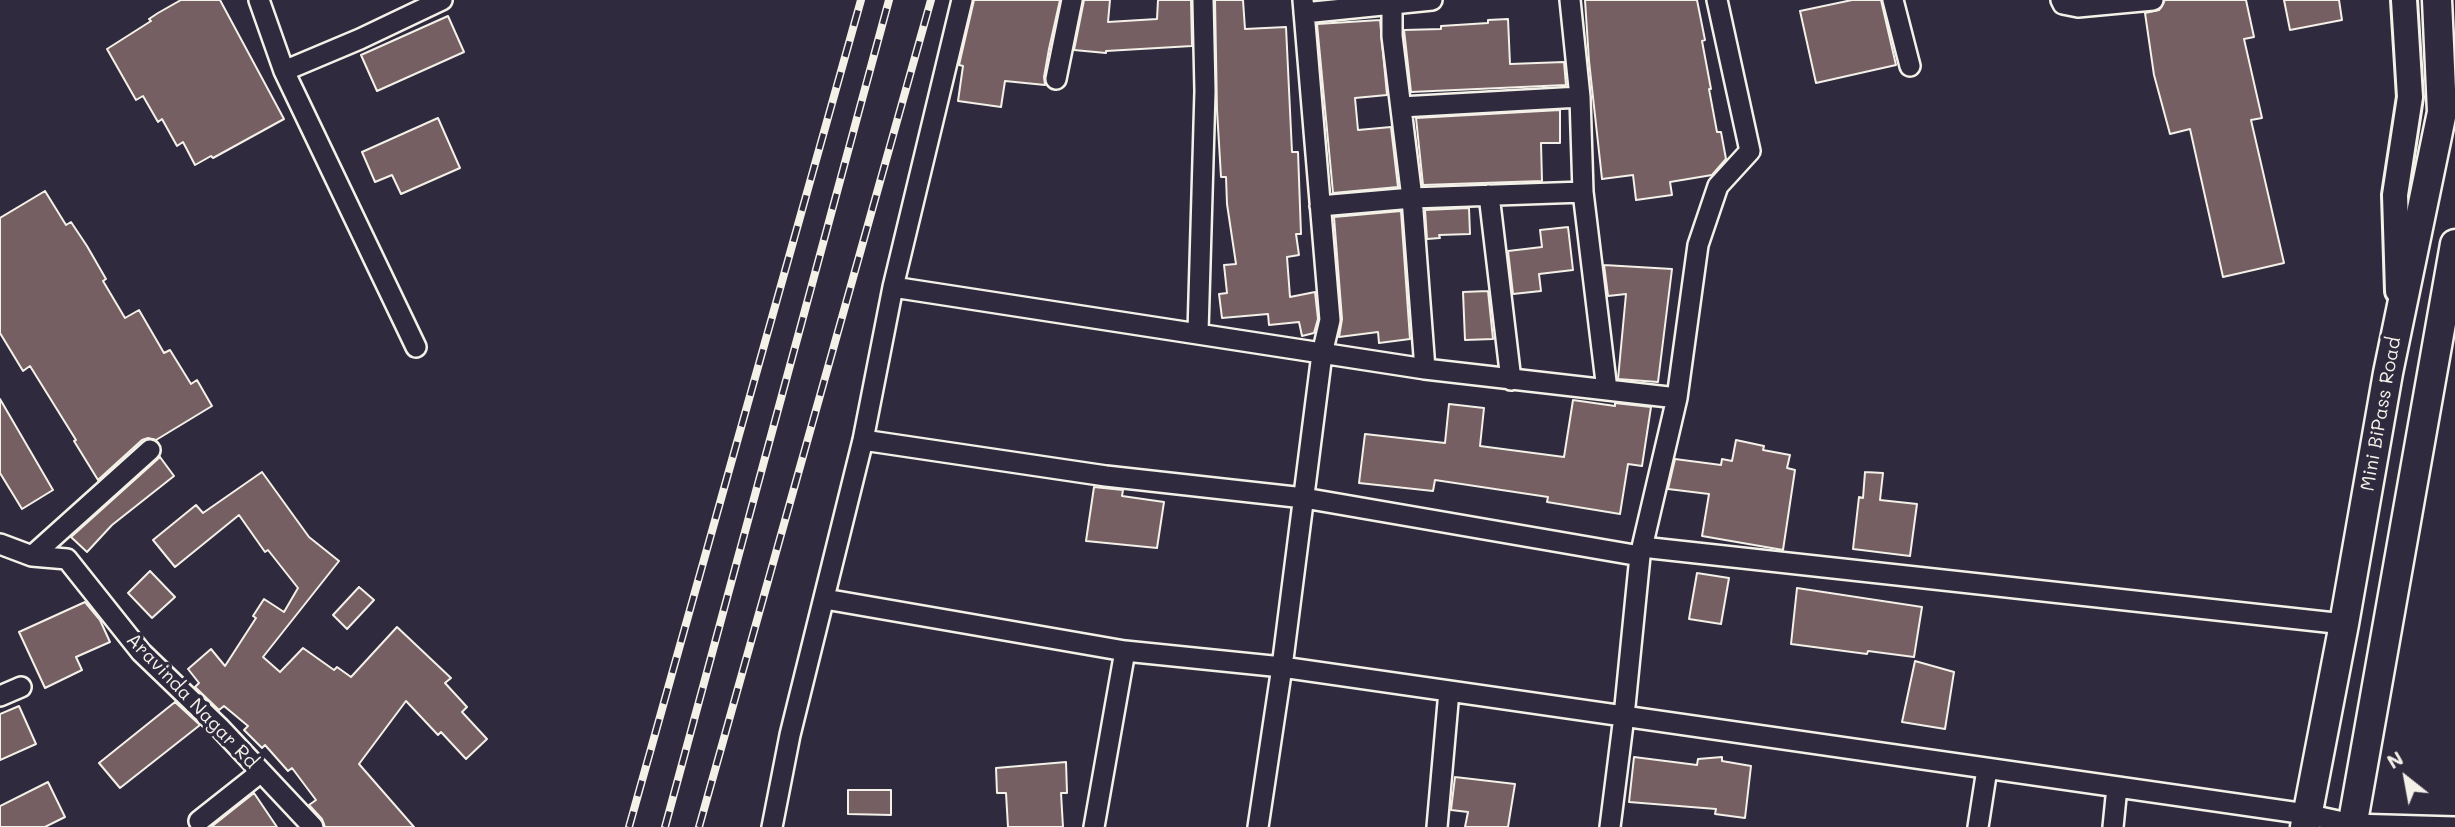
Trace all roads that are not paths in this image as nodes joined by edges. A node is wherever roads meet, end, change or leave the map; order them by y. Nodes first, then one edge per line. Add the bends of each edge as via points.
1 (259, 0) edge
2 (442, 0) edge
3 (962, 0) edge
4 (1072, 0) edge
5 (1203, 0) edge
6 (1432, 0) edge
7 (1570, 0) edge
8 (1717, 0) edge
9 (1893, 0) edge
10 (2061, 0) edge
11 (2153, 0) edge
12 (2404, 0) edge
13 (2437, 0) edge
14 (1392, 2) edge
15 (1304, 6) edge
16 (1910, 66) dead end
17 (284, 71) junction
18 (1056, 79) dead end
19 (1580, 97) junction
20 (1401, 107) junction
21 (1583, 192) junction
22 (1489, 195) junction
23 (1412, 198) junction
24 (1320, 206) junction
25 (2455, 244) edge
26 (893, 287) junction
27 (2455, 302) edge
28 (2399, 317) junction
29 (1198, 332) junction
30 (2439, 333) junction
31 (416, 347) dead end
32 (1322, 354) junction
33 (1425, 369) junction
34 (1511, 380) junction
35 (1607, 390) junction
36 (1677, 398) junction
37 (863, 440) junction
38 (149, 450) dead end
39 (1304, 498) junction
40 (0, 544) edge
41 (1641, 551) junction
42 (32, 556) junction
43 (825, 599) junction
44 (2344, 624) junction
45 (1125, 651) junction
46 (1282, 667) junction
47 (21, 687) dead end
48 (1449, 691) junction
49 (0, 696) edge
50 (1624, 716) junction
51 (1987, 769) junction
52 (261, 772) junction
53 (2117, 787) junction
54 (2305, 820) edge
55 (199, 821) dead end
56 (2352, 825) edge
57 (313, 827) edge
58 (772, 827) edge
59 (1094, 827) edge
60 (1258, 827) edge
61 (1437, 827) edge
62 (1609, 827) edge
63 (1978, 827) edge
64 (2113, 827) edge
65 (2455, 827) edge

1 - 17 street
2 - 17 street
3 - 26 street
4 - 18 street
5 - 29 street
6 - 14 street
7 - 19 street
8 - 36 street via 1750,151 1718,186 1698,244
9 - 16 street
10 - 11 street via 2078,7
12 - 28 street via 2410,97 2395,195
13 - 28 main road, Mini BiPass Road via 2442,112
14 - 15 street
14 - 20 street
15 - 24 street
17 - 31 street
19 - 20 street
19 - 21 street
20 - 23 street
21 - 22 street
21 - 35 street
22 - 23 street
22 - 34 street
23 - 24 street
23 - 33 street
24 - 32 street via 1331,320
25 - 30 main road
26 - 29 street
26 - 37 street
27 - 30 street
28 - 44 main road, Mini BiPass Road
29 - 32 street
30 - 56 main road
32 - 33 street
32 - 39 street
33 - 34 street
34 - 35 street
35 - 36 street
36 - 41 street
37 - 39 street via 1106,476
37 - 43 street
38 - 42 street
39 - 41 street
39 - 46 street
40 - 42 street, Aravinda Nagar Rd
41 - 44 street
41 - 50 street
42 - 52 street, Aravinda Nagar Rd via 67,559 141,652
43 - 45 street
43 - 58 street
44 - 54 main road, Mini BiPass Road
45 - 46 street
45 - 59 street
46 - 48 street
46 - 60 street
47 - 49 street
48 - 50 street
48 - 61 street
50 - 51 street
50 - 62 street
51 - 53 street
51 - 63 street
52 - 55 street
52 - 57 street, Aravinda Nagar Rd
53 - 54 street
53 - 64 street
54 - 56 street
56 - 65 street

